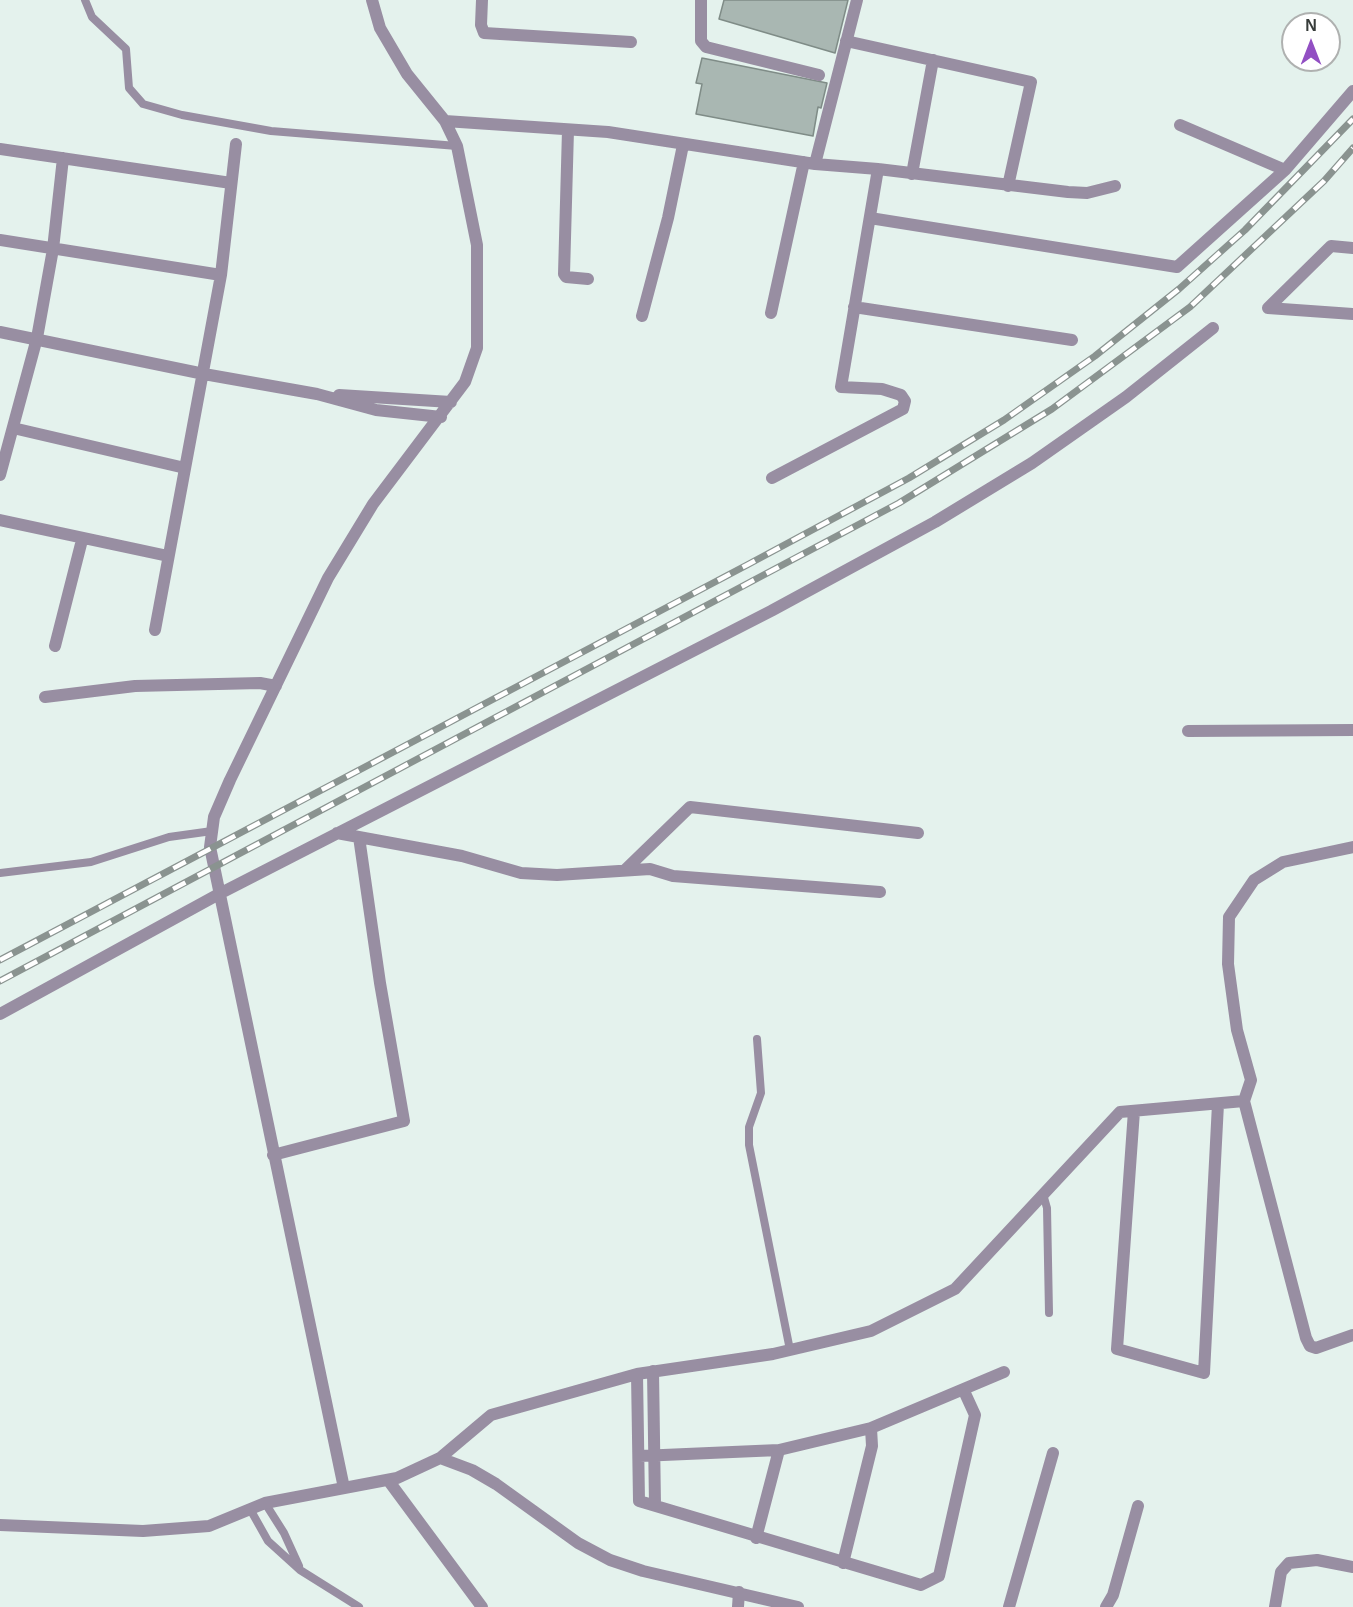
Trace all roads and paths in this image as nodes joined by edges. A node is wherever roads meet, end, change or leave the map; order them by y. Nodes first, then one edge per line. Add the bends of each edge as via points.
1 (85, 0) edge
2 (372, 0) edge
3 (482, 0) edge
4 (701, 0) edge
5 (857, 0) edge
6 (846, 41) junction
7 (631, 42) dead end
8 (933, 60) junction
9 (819, 75) dead end
10 (1353, 91) edge
11 (445, 121) junction
12 (1180, 125) dead end
13 (568, 129) junction
14 (236, 144) dead end
15 (683, 145) junction
16 (457, 146) junction
17 (0, 149) edge
18 (63, 158) junction
19 (809, 163) junction
20 (878, 169) junction
21 (1284, 170) junction
22 (912, 174) junction
23 (231, 183) junction
24 (1008, 186) junction
25 (1115, 186) dead end
26 (870, 218) junction
27 (0, 240) edge
28 (1353, 248) edge
29 (53, 249) junction
30 (221, 275) junction
31 (588, 279) dead end
32 (854, 307) junction
33 (771, 313) dead end
34 (1353, 314) edge
35 (642, 316) dead end
36 (1213, 328) dead end
37 (0, 332) edge
38 (37, 338) junction
39 (1072, 340) dead end
40 (204, 375) junction
41 (317, 394) junction
42 (451, 402) junction
43 (441, 417) junction
44 (13, 428) junction
45 (185, 468) junction
46 (0, 475) edge
47 (772, 478) dead end
48 (0, 520) edge
49 (82, 540) junction
50 (168, 556) junction
51 (155, 630) dead end
52 (55, 646) dead end
53 (276, 686) junction
54 (45, 698) dead end
55 (1353, 730) edge
56 (1188, 731) dead end
57 (212, 831) junction
58 (337, 833) junction
59 (918, 833) dead end
60 (359, 837) junction
61 (1353, 847) edge
62 (625, 870) junction
63 (0, 873) edge
64 (880, 892) dead end
65 (219, 894) junction
66 (0, 1014) edge
67 (758, 1039) dead end
68 (1244, 1101) junction
69 (1218, 1104) junction
70 (1134, 1111) junction
71 (273, 1155) junction
72 (1043, 1194) junction
73 (1049, 1313) dead end
74 (1353, 1335) edge
75 (790, 1350) junction
76 (653, 1371) junction
77 (1004, 1372) dead end
78 (637, 1374) junction
79 (964, 1391) junction
80 (870, 1428) junction
81 (779, 1450) junction
82 (1053, 1453) dead end
83 (640, 1456) junction
84 (656, 1456) junction
85 (440, 1458) junction
86 (388, 1480) junction
87 (344, 1488) junction
88 (265, 1503) junction
89 (655, 1505) junction
90 (1138, 1506) dead end
91 (250, 1509) junction
92 (0, 1525) edge
93 (756, 1538) junction
94 (843, 1563) junction
95 (1353, 1567) edge
96 (300, 1570) junction
97 (740, 1592) junction
98 (359, 1607) edge
99 (482, 1607) edge
100 (738, 1607) edge
101 (798, 1607) edge
102 (1009, 1607) edge
103 (1106, 1607) edge
104 (1275, 1607) edge

1 - 16 lane via 92,17 126,49 129,88 143,104 271,131
2 - 11 street via 380,28 407,74
3 - 7 street via 484,33
4 - 9 street via 701,41 706,47
5 - 6 street
6 - 8 street
6 - 19 street
8 - 22 street
8 - 24 street via 1031,82
10 - 21 street
11 - 13 street
11 - 16 street
12 - 21 street
13 - 15 street
13 - 31 street via 564,274 566,278
14 - 23 street
15 - 19 street
15 - 35 street
16 - 42 street via 477,245 478,309 477,348 465,382
17 - 18 street
18 - 23 street
18 - 29 street
19 - 20 street
19 - 33 street
20 - 22 street
20 - 26 street
21 - 26 street via 1177,267
22 - 24 street
23 - 30 street
24 - 25 street via 1087,193
26 - 32 street
27 - 29 street
28 - 34 street via 1331,246 1268,308
29 - 30 street
29 - 38 street
30 - 40 street
32 - 39 street
32 - 47 street via 841,387 901,394 905,401 903,409
36 - 58 street via 1126,397 1032,463 935,522 771,611
37 - 38 street
38 - 40 street
38 - 44 street
40 - 41 street
40 - 45 street
41 - 42 street
41 - 43 street via 376,410
42 - 43 street
43 - 53 street via 373,504 328,578
44 - 45 street
44 - 46 street
45 - 50 street
48 - 49 street
49 - 50 street
49 - 52 street
50 - 51 street
53 - 54 street via 135,686
53 - 57 street via 230,780
55 - 56 street
57 - 63 lane via 139,845 91,862
57 - 65 street via 210,847
58 - 60 street
58 - 65 street
59 - 62 street via 690,807
60 - 62 street via 462,856 521,873 557,875
60 - 71 street via 404,1120
61 - 68 street via 1283,862 1254,880 1229,917 1228,964 1238,1030 1251,1080
62 - 64 street via 650,868 672,876
65 - 66 street
65 - 71 street
67 - 75 lane via 761,1093 749,1127 749,1145
68 - 69 street
68 - 74 street via 1306,1338 1316,1348
69 - 70 street
69 - 70 street via 1204,1373 1117,1349
70 - 72 street via 1120,1112
71 - 87 street
72 - 73 lane via 1047,1208
72 - 75 street via 956,1289 870,1331
75 - 76 street
76 - 78 street
76 - 84 street
77 - 79 street
78 - 83 street
78 - 85 street via 491,1415
79 - 80 street
79 - 94 street via 975,1415 939,1576 921,1585
80 - 81 street
80 - 94 street via 872,1446
81 - 84 street
81 - 93 street
82 - 102 street
83 - 84 street
83 - 89 street via 639,1501
84 - 89 street
85 - 86 street
85 - 97 street via 496,1484 578,1543 610,1560
86 - 87 street
86 - 99 street
87 - 88 street
88 - 91 street
88 - 96 lane
89 - 93 street
90 - 103 street via 1113,1595
91 - 92 street via 209,1526 143,1531
91 - 96 lane via 268,1541
93 - 94 street
95 - 104 street via 1317,1560 1288,1563 1281,1572
96 - 98 lane
97 - 100 street
97 - 101 street

